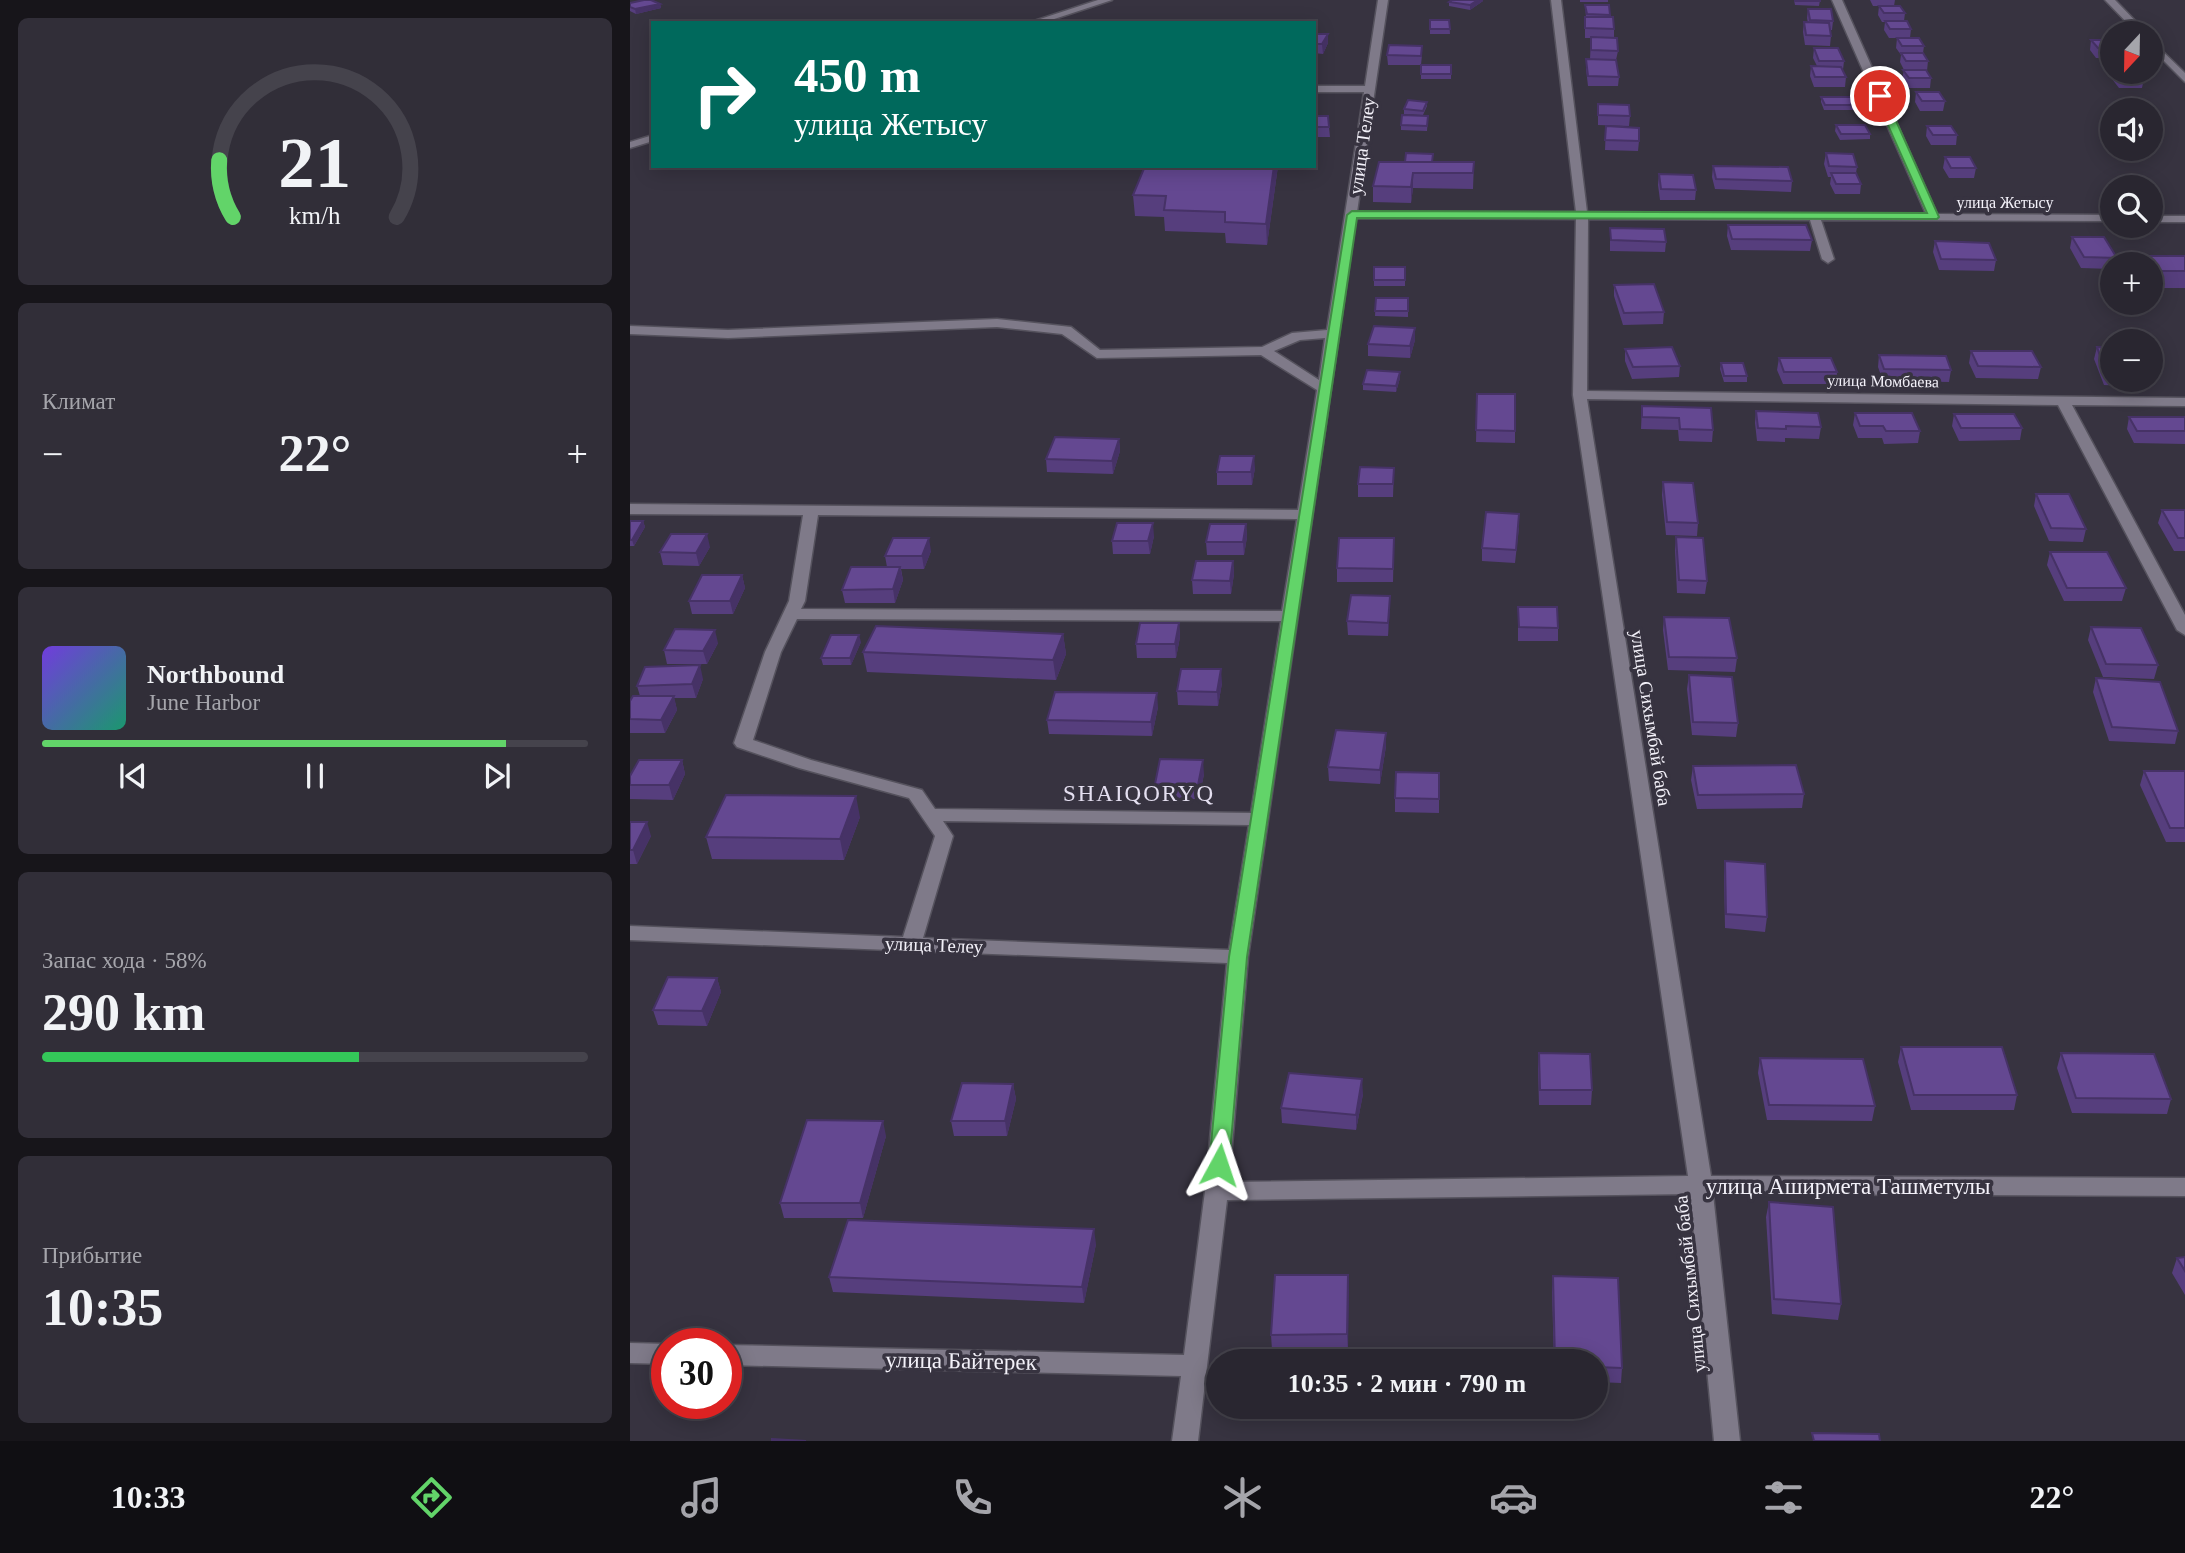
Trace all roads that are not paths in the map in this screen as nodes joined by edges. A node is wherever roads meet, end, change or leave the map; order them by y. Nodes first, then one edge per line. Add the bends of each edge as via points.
1 (1107, 0) edge
2 (1383, 0) edge
3 (1556, 0) edge
4 (1837, 0) edge
5 (2110, 0) edge
6 (1039, 21) edge
7 (2130, 21) edge
8 (2163, 56) edge
9 (2185, 79) edge
10 (1316, 89) edge
11 (1370, 89) junction
12 (651, 139) edge
13 (630, 145) edge
14 (1352, 215) junction
15 (1814, 215) junction
16 (1582, 216) junction
17 (1933, 217) junction
18 (2100, 218) edge
19 (2163, 219) edge
20 (2185, 219) edge
21 (1828, 259) dead end
22 (630, 330) edge
23 (1334, 333) junction
24 (1264, 351) junction
25 (1326, 390) junction
26 (1580, 395) junction
27 (2063, 401) junction
28 (2185, 402) edge
29 (630, 509) edge
30 (811, 511) junction
31 (1307, 515) junction
32 (791, 614) junction
33 (1291, 616) junction
34 (2185, 630) edge
35 (930, 815) junction
36 (1259, 819) junction
37 (630, 933) edge
38 (911, 944) junction
39 (1238, 957) junction
40 (1701, 1185) junction
41 (2185, 1187) edge
42 (1217, 1191) junction
43 (630, 1353) edge
44 (651, 1354) edge
45 (742, 1355) edge
46 (1196, 1367) junction
47 (1185, 1441) edge
48 (1727, 1441) edge

1 - 6 street
2 - 11 street, улица Телеу
3 - 16 street, улица Сихымбай баба
4 - 17 street
5 - 7 street
8 - 9 street
10 - 11 street
11 - 14 street, улица Телеу
12 - 13 street
14 - 16 street, улица Жетысу
14 - 23 street, улица Телеу
15 - 16 street, улица Жетысу
15 - 17 street, улица Жетысу
15 - 21 street
16 - 26 street, улица Сихымбай баба
17 - 18 street, улица Жетысу
19 - 20 street
22 - 24 street via 728,334 997,323 1066,330 1097,354
23 - 24 street via 1297,336
23 - 25 street, улица Телеу
24 - 25 street
25 - 31 street, улица Телеу
26 - 27 street, улица Момбаева
26 - 40 street, улица Сихымбай баба
27 - 28 street, улица Момбаева
27 - 34 street
29 - 30 street
30 - 31 street
30 - 32 street
31 - 33 street, улица Телеу
32 - 33 street
32 - 35 street via 773,652 743,743 916,794
33 - 36 street, улица Телеу
35 - 36 street
35 - 38 street via 944,836
36 - 39 street, улица Телеу
37 - 38 street, улица Телеу
38 - 39 street, улица Телеу
39 - 42 street, улица Телеу
40 - 41 street, улица Аширмета Ташметулы
40 - 42 street, улица Аширмета Ташметулы
40 - 48 street, улица Сихымбай баба
42 - 46 street, улица Телеу
43 - 44 street
45 - 46 street, улица Байтерек
46 - 47 street, улица Телеу

